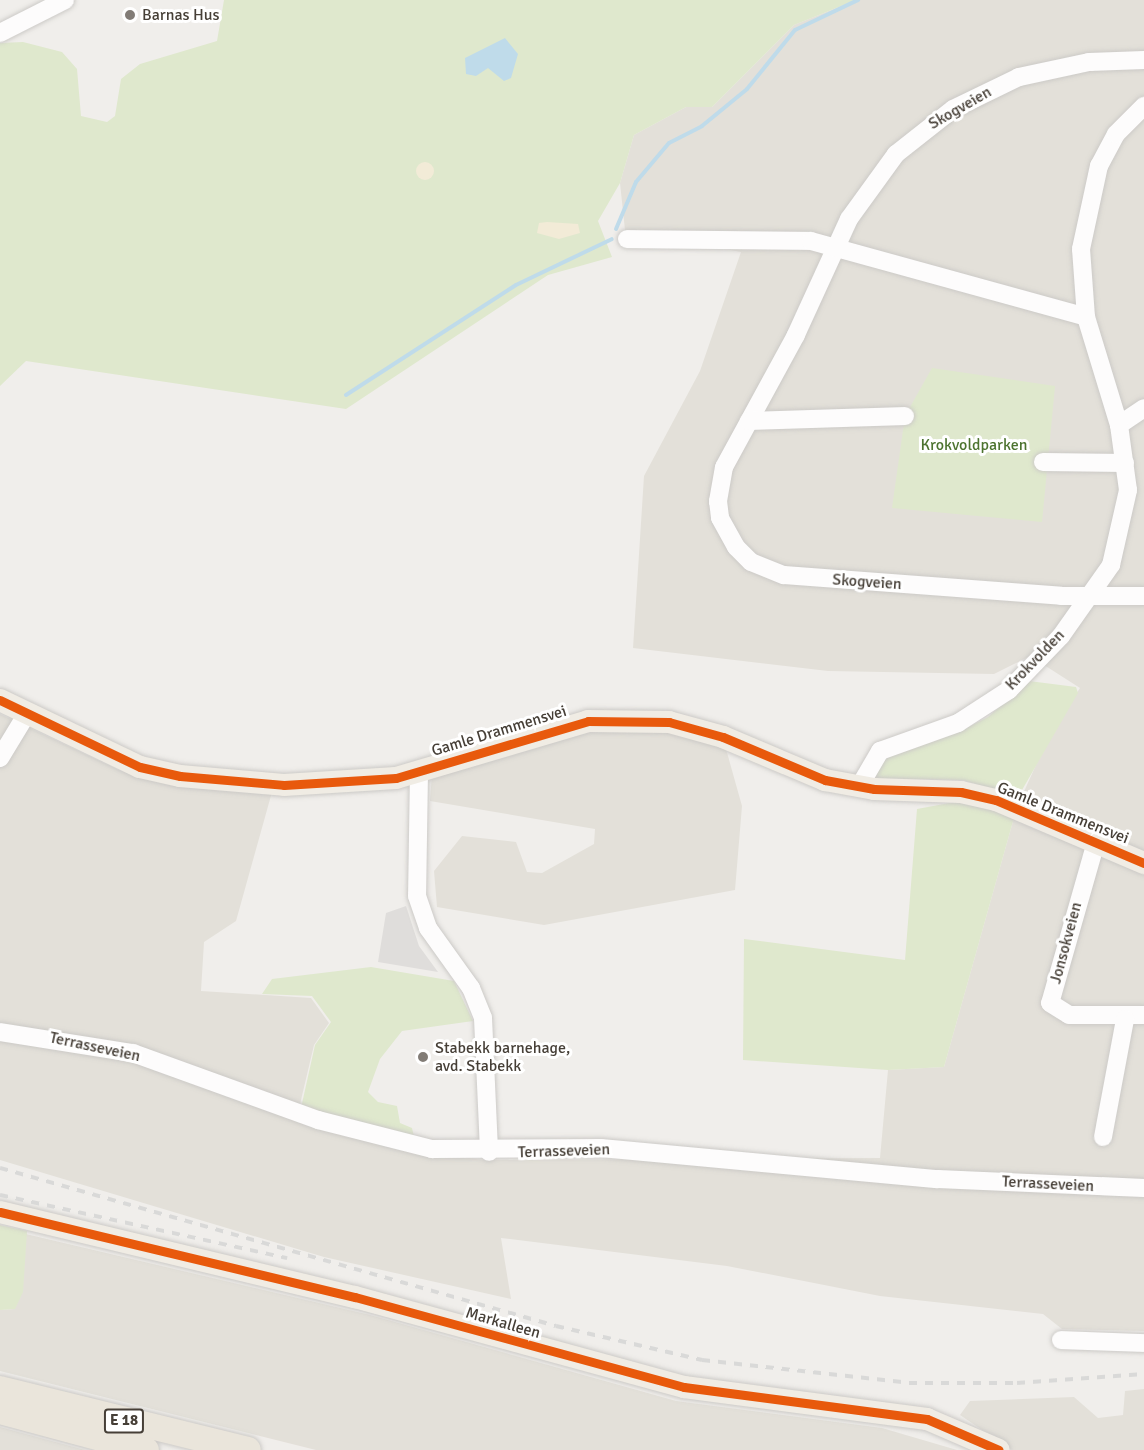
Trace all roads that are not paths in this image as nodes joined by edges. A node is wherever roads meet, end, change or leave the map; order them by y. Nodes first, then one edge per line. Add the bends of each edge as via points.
1 (65, 0) edge
2 (0, 33) edge
3 (1144, 60) edge
4 (1144, 106) edge
5 (627, 240) dead end
6 (835, 249) junction
7 (1086, 317) junction
8 (1144, 408) edge
9 (905, 416) dead end
10 (750, 422) junction
11 (1119, 425) junction
12 (1043, 462) dead end
13 (1125, 463) junction
14 (1094, 595) junction
15 (1144, 596) edge
16 (0, 700) edge
17 (26, 715) junction
18 (0, 758) edge
19 (419, 772) junction
20 (859, 787) junction
21 (1096, 842) junction
22 (1144, 863) edge
23 (1144, 1015) edge
24 (1125, 1019) junction
25 (0, 1032) edge
26 (1103, 1137) dead end
27 (489, 1152) junction
28 (1144, 1188) edge
29 (0, 1212) edge
30 (1061, 1340) dead end
31 (1144, 1342) edge
32 (0, 1389) edge
33 (0, 1411) edge
34 (146, 1450) edge
35 (248, 1450) edge
36 (999, 1450) edge

1 - 2 street
3 - 6 street, Skogveien via 1089,62 1019,77 953,109 896,154 869,184
4 - 7 street, Krokvolden via 1108,146 1090,194 1081,249
5 - 6 street via 743,237 811,241
6 - 7 street
6 - 10 street, Skogveien
7 - 11 street, Krokvolden
8 - 11 street
9 - 10 street
10 - 14 street, Skogveien via 724,467 718,501 727,534 765,570 821,579
11 - 13 street, Krokvolden
12 - 13 street
13 - 14 street, Krokvolden via 1125,520 1111,565
14 - 15 street, Skogveien
14 - 20 street, Krokvolden via 1009,690 958,723 880,751
16 - 17 main road, Gamle Drammensvei
17 - 18 street
17 - 19 main road, Gamle Drammensvei via 121,760 180,776 336,785
19 - 20 main road, Gamle Drammensvei via 552,729 629,718 705,732 805,773
19 - 27 street via 417,896 428,928 471,988 483,1018
20 - 21 main road, Gamle Drammensvei via 979,795
21 - 22 main road, Gamle Drammensvei
21 - 24 street, Jonsokveien via 1050,1003 1069,1015
23 - 24 street, Jonsokveien
24 - 26 street
25 - 27 street, Terrasseveien via 133,1053 266,1104 396,1142
27 - 28 street, Terrasseveien via 601,1148 938,1179
29 - 36 main road, Markalleen via 354,1297 684,1387 927,1419
30 - 31 street
32 - 35 highway, E 18
33 - 34 highway, E 18

